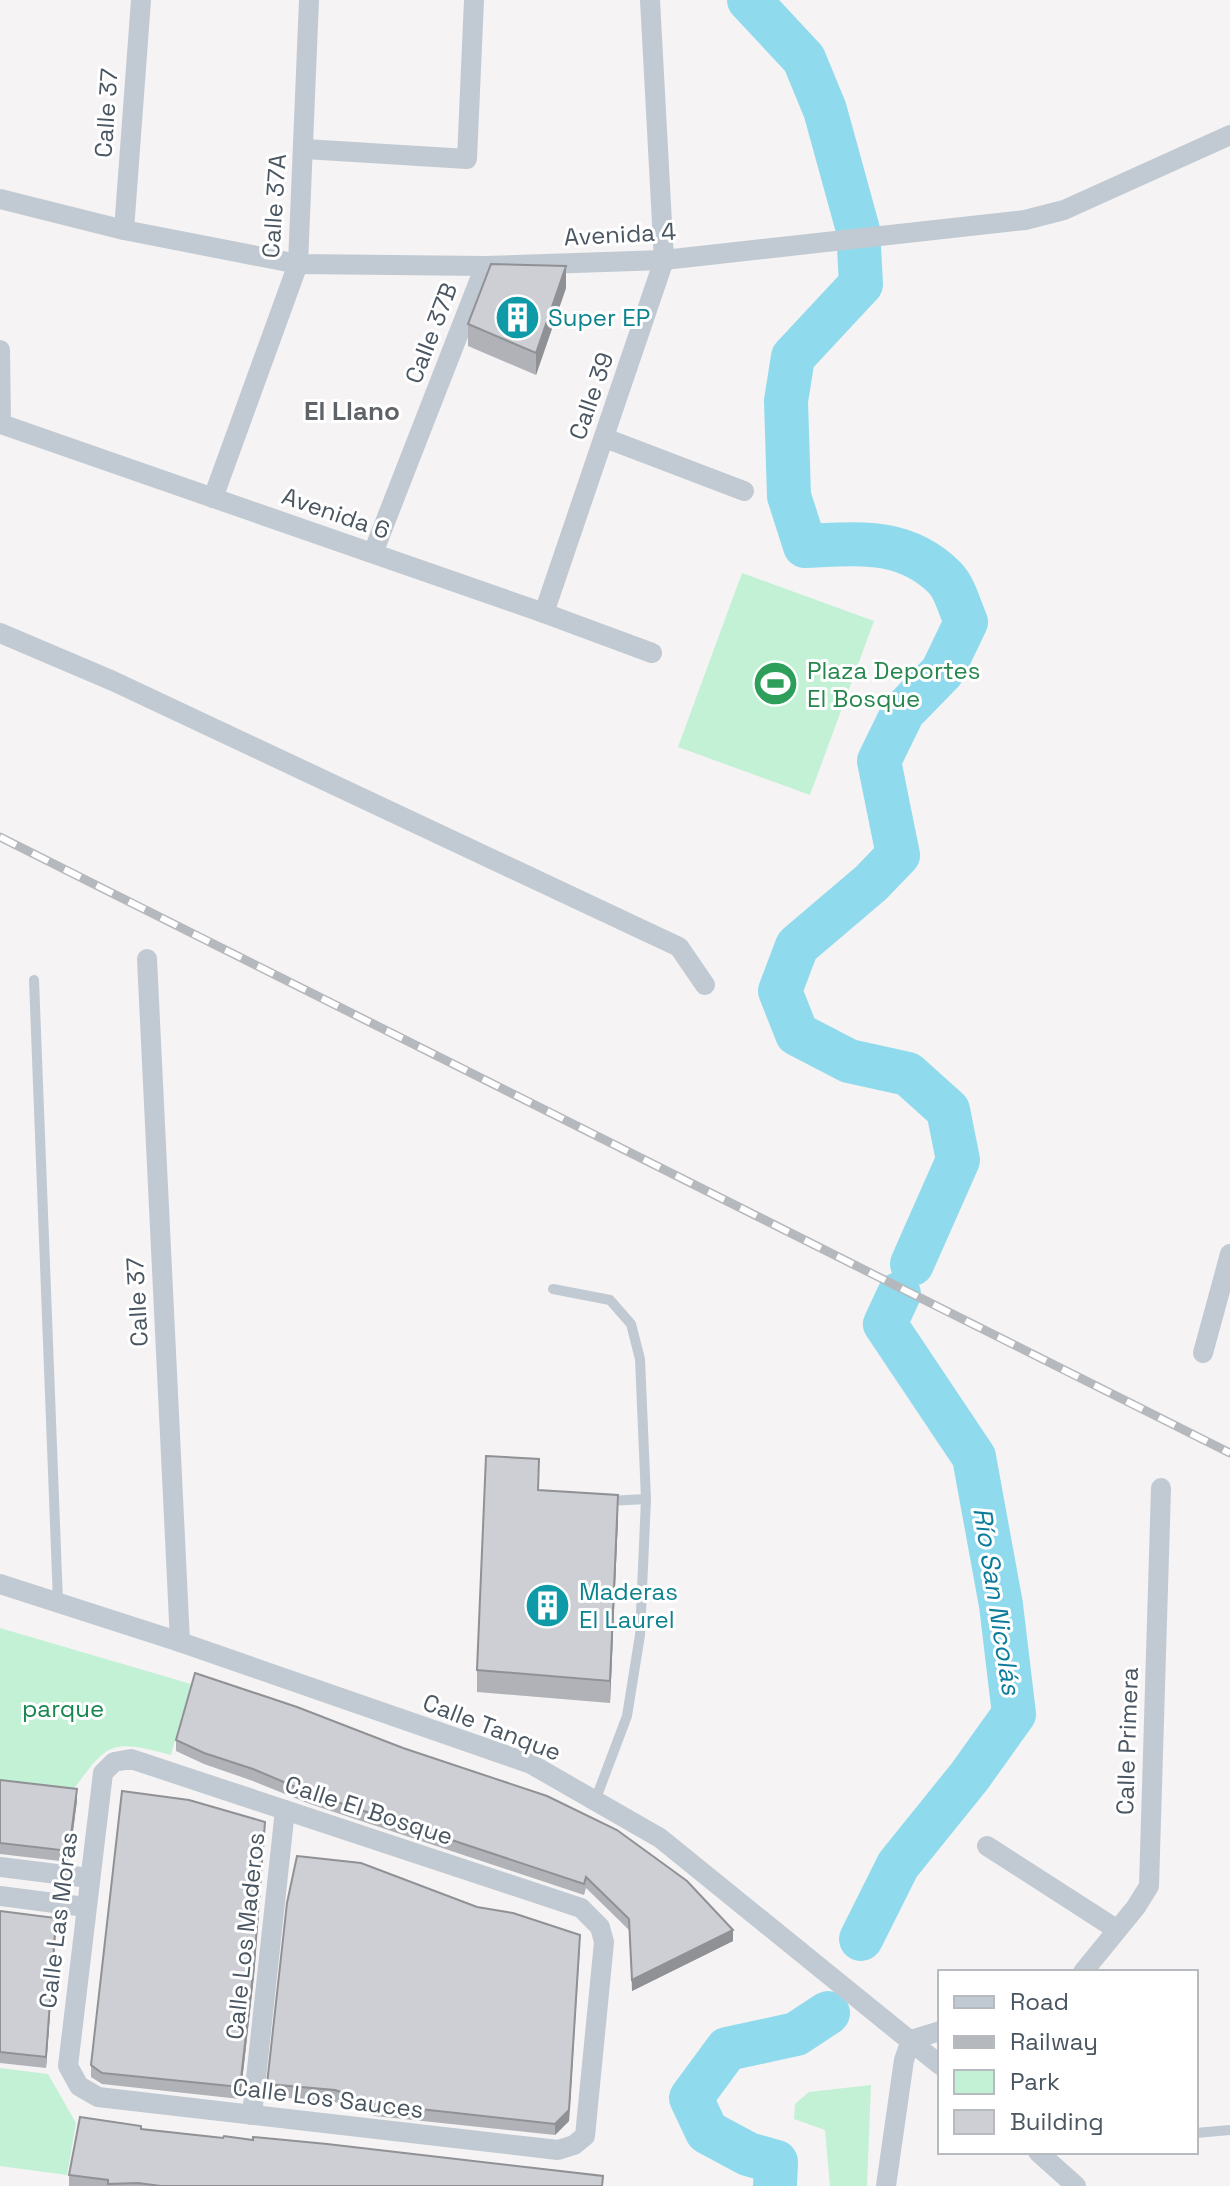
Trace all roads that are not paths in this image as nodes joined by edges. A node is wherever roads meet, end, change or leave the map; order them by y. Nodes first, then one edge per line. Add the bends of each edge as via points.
1 (141, 0) edge
2 (309, 0) edge
3 (474, 0) edge
4 (650, 0) edge
5 (1230, 135) edge
6 (305, 149) junction
7 (0, 199) edge
8 (124, 230) junction
9 (664, 260) junction
10 (298, 264) junction
11 (485, 266) junction
12 (0, 350) edge
13 (1, 424) edge
14 (605, 438) junction
15 (744, 491) dead end
16 (213, 498) junction
17 (373, 553) junction
18 (544, 613) junction
19 (0, 633) edge
20 (652, 653) dead end
21 (147, 959) dead end
22 (34, 980) dead end
23 (705, 985) dead end
24 (1230, 1254) edge
25 (553, 1289) dead end
26 (1203, 1353) dead end
27 (1161, 1488) dead end
28 (646, 1499) junction
29 (603, 1501) edge
30 (0, 1584) edge
31 (58, 1602) junction
32 (180, 1642) junction
33 (114, 1762) joint
34 (595, 1801) junction
35 (285, 1810) junction
36 (987, 1846) dead end
37 (0, 1867) edge
38 (89, 1878) junction
39 (0, 1896) edge
40 (85, 1907) junction
41 (1116, 1929) junction
42 (1085, 1970) edge
43 (938, 2032) edge
44 (911, 2040) junction
45 (938, 2063) edge
46 (79, 2086) joint
47 (252, 2115) junction
48 (1230, 2130) edge
49 (1198, 2133) edge
50 (574, 2145) joint
51 (1040, 2154) edge
52 (886, 2186) edge
53 (1076, 2186) edge

1 - 8 street, Calle 37
2 - 6 street, Calle 37A
3 - 6 street via 467,159
4 - 9 street, Calle 39
5 - 9 street, Avenida 4 via 1064,210 1025,220
6 - 10 street, Calle 37A
7 - 8 street, Avenida 4
8 - 10 street, Avenida 4
9 - 11 street, Avenida 4
9 - 14 street, Calle 39
10 - 11 street, Avenida 4
10 - 16 street, Calle 37A
11 - 17 street, Calle 37B
12 - 13 street
13 - 16 street, Avenida 6
14 - 15 street
14 - 18 street, Calle 39
16 - 17 street, Avenida 6
17 - 18 street, Avenida 6
18 - 20 street, Avenida 6
19 - 23 street via 679,947
21 - 32 street, Calle 37
22 - 31 lane
24 - 26 street
25 - 28 lane via 610,1300 631,1324 640,1359
27 - 41 street, Calle Primera via 1149,1886
28 - 29 lane
28 - 34 lane via 640,1635 627,1716
30 - 31 street, Calle Tanque
31 - 32 street, Calle Tanque
32 - 34 street, Calle Tanque via 531,1764
33 - 35 street, Calle El Bosque via 131,1759
33 - 38 street, Calle Las Moras via 103,1773
34 - 44 street, Calle Tanque via 660,1838
35 - 47 street, Calle Los Maderos
35 - 50 street, Calle El Bosque via 581,1908 600,1927 604,1942 585,2136
36 - 41 street
37 - 38 street
38 - 40 street, Calle Las Moras
39 - 40 street
40 - 46 street, Calle Las Moras via 68,2066
41 - 42 street, Calle Primera
43 - 44 street
44 - 45 street, Calle Tanque
44 - 52 street
46 - 47 street, Calle Los Sauces via 98,2097
47 - 50 street, Calle Los Sauces via 558,2150
48 - 49 lane
51 - 53 street

